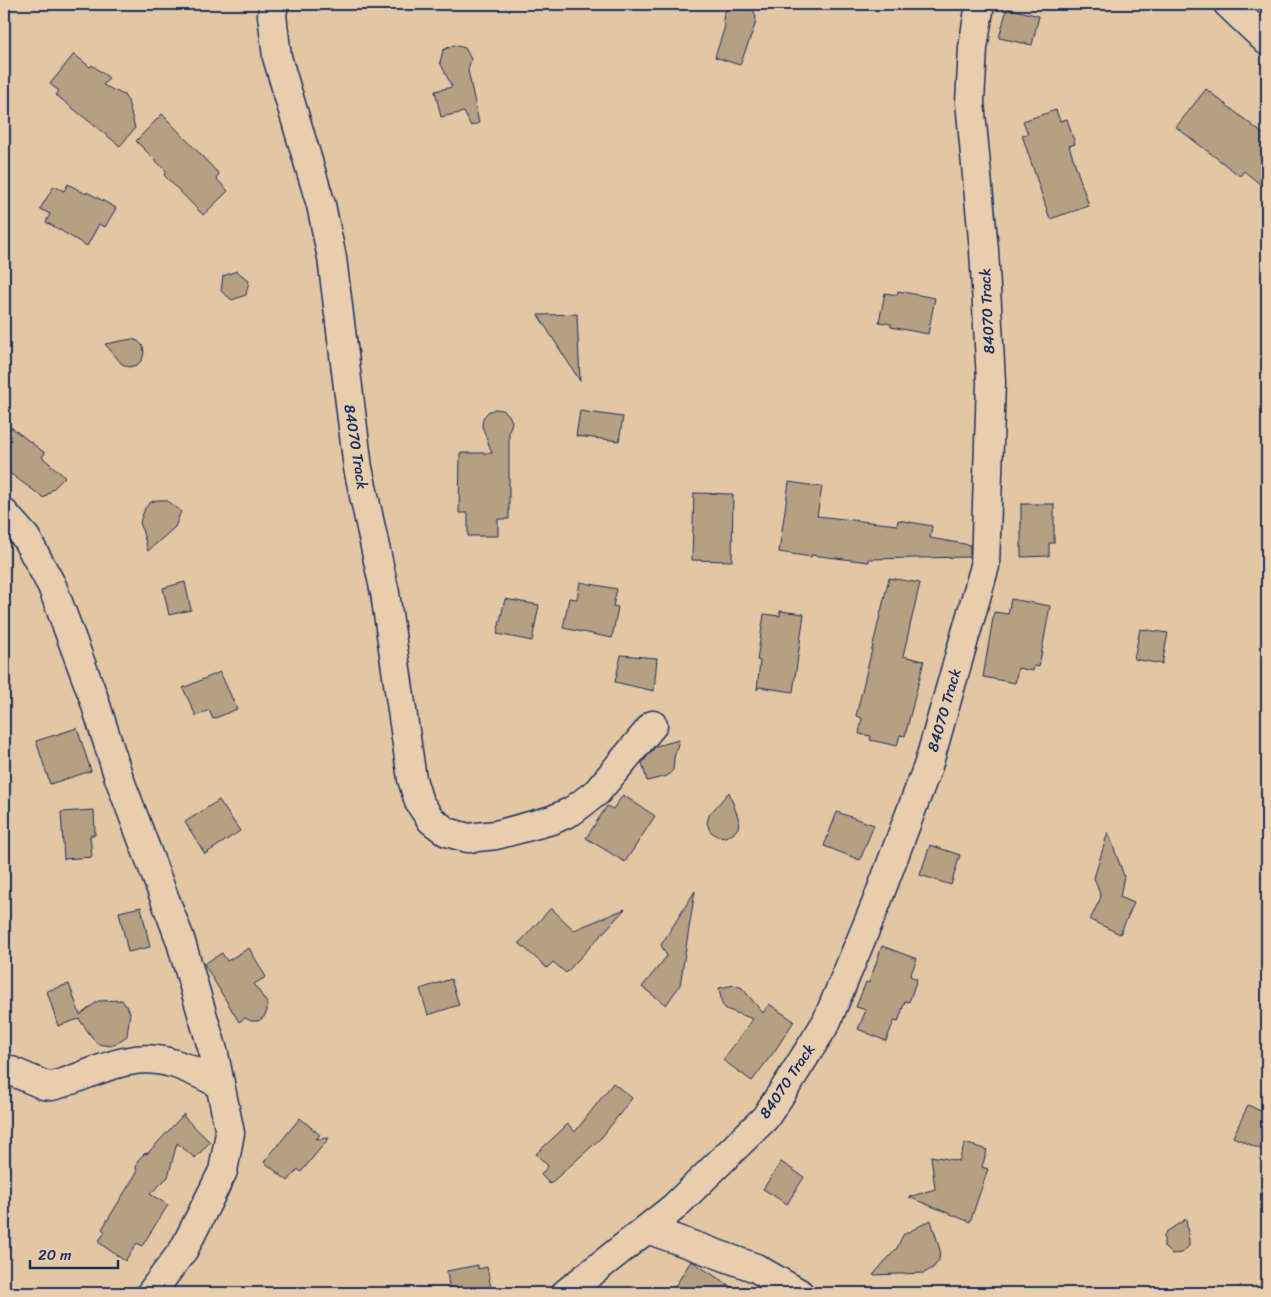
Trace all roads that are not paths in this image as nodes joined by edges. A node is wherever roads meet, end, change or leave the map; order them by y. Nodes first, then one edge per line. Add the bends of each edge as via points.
1 (274, 4) edge
2 (980, 4) edge
3 (1228, 4) edge
4 (1267, 41) edge
5 (4, 513) edge
6 (653, 724) dead end
7 (4, 1068) edge
8 (220, 1084) junction
9 (648, 1229) junction
10 (151, 1293) edge
11 (566, 1293) edge
12 (798, 1293) edge

1 - 6 street, 84070 Track via 276,56 321,206 332,258 358,468 385,593 412,779 419,802 431,820 447,832 468,838 544,823 572,812 597,792
2 - 9 street, 84070 Track via 970,102 992,382 985,566 928,766 876,904 826,1022 765,1118
3 - 4 street
5 - 8 street via 26,538 52,586 119,778 180,938
7 - 8 street via 52,1086 128,1061 150,1059 181,1064
8 - 10 street via 230,1133 223,1171 184,1249
9 - 11 street, 84070 Track
9 - 12 street via 756,1268

